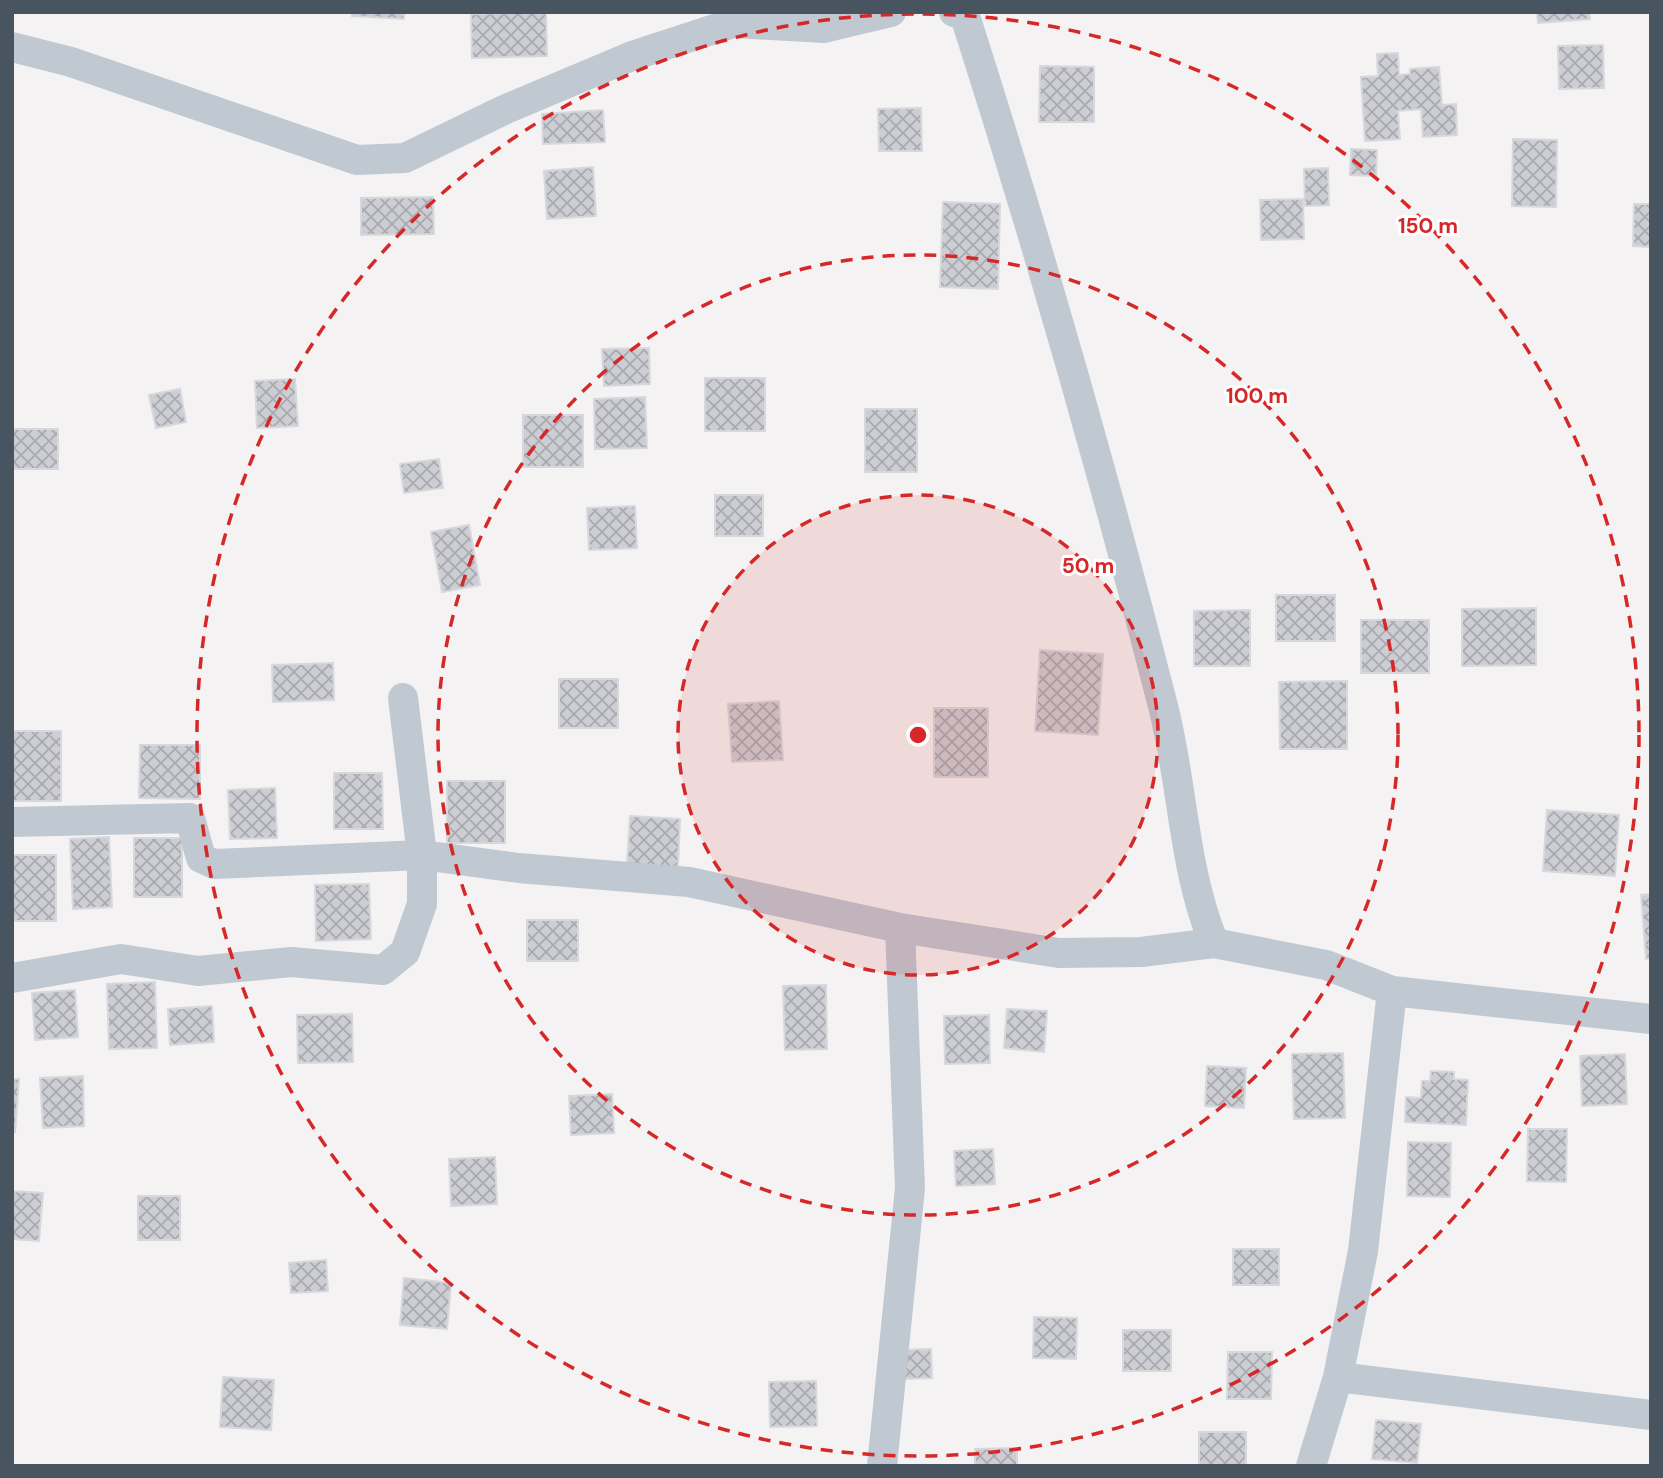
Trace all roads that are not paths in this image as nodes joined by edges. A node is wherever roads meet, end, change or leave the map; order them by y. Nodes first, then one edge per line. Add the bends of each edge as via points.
1 (891, 12) edge
2 (963, 14) edge
3 (733, 18) edge
4 (12, 47) edge
5 (403, 698) dead end
6 (12, 822) edge
7 (422, 855) junction
8 (900, 928) junction
9 (1214, 943) junction
10 (12, 978) edge
11 (1392, 991) junction
12 (1651, 1019) edge
13 (1338, 1377) junction
14 (1651, 1415) edge
15 (882, 1466) edge
16 (1311, 1466) edge

1 - 3 street via 824,28
2 - 9 street via 1027,212 1164,709 1201,911
3 - 4 street via 506,109 405,158 384,162 357,160 71,62
5 - 7 street
6 - 7 street via 190,818 201,858 214,864
7 - 8 street via 519,868 689,881
7 - 10 street via 422,904 405,952 383,970 291,962 198,971 121,959
8 - 9 street via 1059,953 1141,952
8 - 15 street via 910,1188
9 - 11 street via 1326,965
11 - 12 street
11 - 13 street via 1363,1251
13 - 14 street
13 - 16 street

